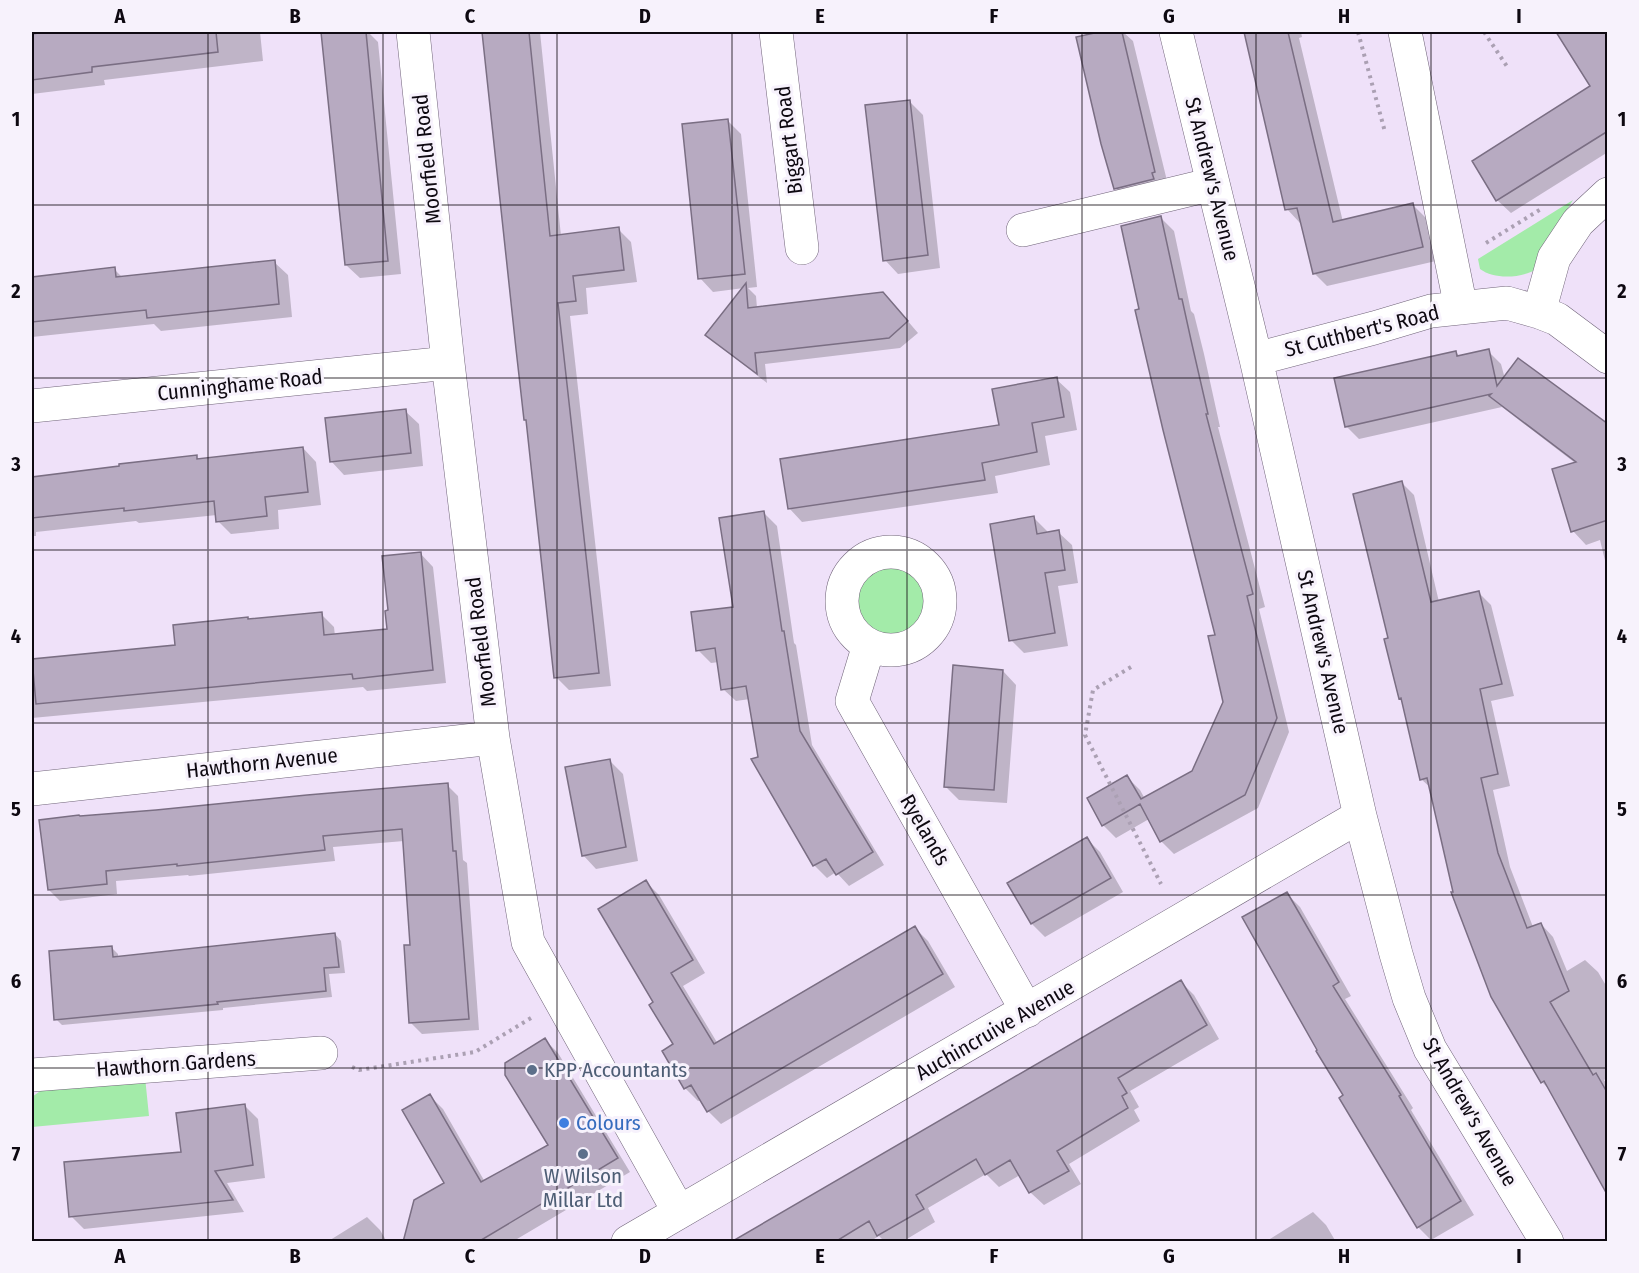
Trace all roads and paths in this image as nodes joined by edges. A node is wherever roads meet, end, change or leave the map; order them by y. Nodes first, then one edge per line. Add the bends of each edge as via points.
1 (413, 32) edge
2 (776, 32) edge
3 (1176, 32) edge
4 (1405, 32) edge
5 (1484, 32) edge
6 (1508, 68) dead end
7 (1213, 184) junction
8 (1608, 194) edge
9 (1549, 204) dead end
10 (1023, 230) dead end
11 (802, 248) dead end
12 (1452, 263) junction
13 (1461, 308) junction
14 (1539, 312) junction
15 (1608, 357) edge
16 (1256, 358) junction
17 (448, 363) junction
18 (32, 406) edge
19 (869, 645) dead end
20 (1131, 667) dead end
21 (493, 738) junction
22 (32, 789) edge
23 (1360, 816) junction
24 (1161, 884) dead end
25 (560, 1001) junction
26 (1027, 1011) junction
27 (321, 1053) joint
28 (32, 1075) edge
29 (679, 1212) junction
30 (628, 1242) edge
31 (1547, 1242) edge

1 - 17 street, Moorfield Road
2 - 11 street, Biggart Road
3 - 7 street, St Andrew's Avenue
4 - 12 street
5 - 6 path
7 - 10 street
7 - 16 street, St Andrew's Avenue
8 - 14 street via 1578,222 1554,258
9 - 12 path
12 - 13 street
13 - 14 street, St Cuthbert's Road via 1507,303
13 - 16 street, St Cuthbert's Road via 1431,311
14 - 15 street, St Cuthbert's Road via 1557,319
16 - 23 street, St Andrew's Avenue
17 - 18 street, Cunninghame Road
17 - 21 street, Moorfield Road
19 - 26 street, Ryelands via 852,701
20 - 24 path via 1093,690 1085,735
21 - 22 street, Hawthorn Avenue
21 - 25 street, Moorfield Road via 528,942
23 - 26 street, Auchincruive Avenue
23 - 31 street, St Andrew's Avenue via 1396,954 1430,1050
25 - 27 path via 475,1052 359,1070
25 - 29 street, Moorfield Road
26 - 29 street, Auchincruive Avenue
27 - 28 street, Hawthorn Gardens
29 - 30 street, Auchincruive Avenue

